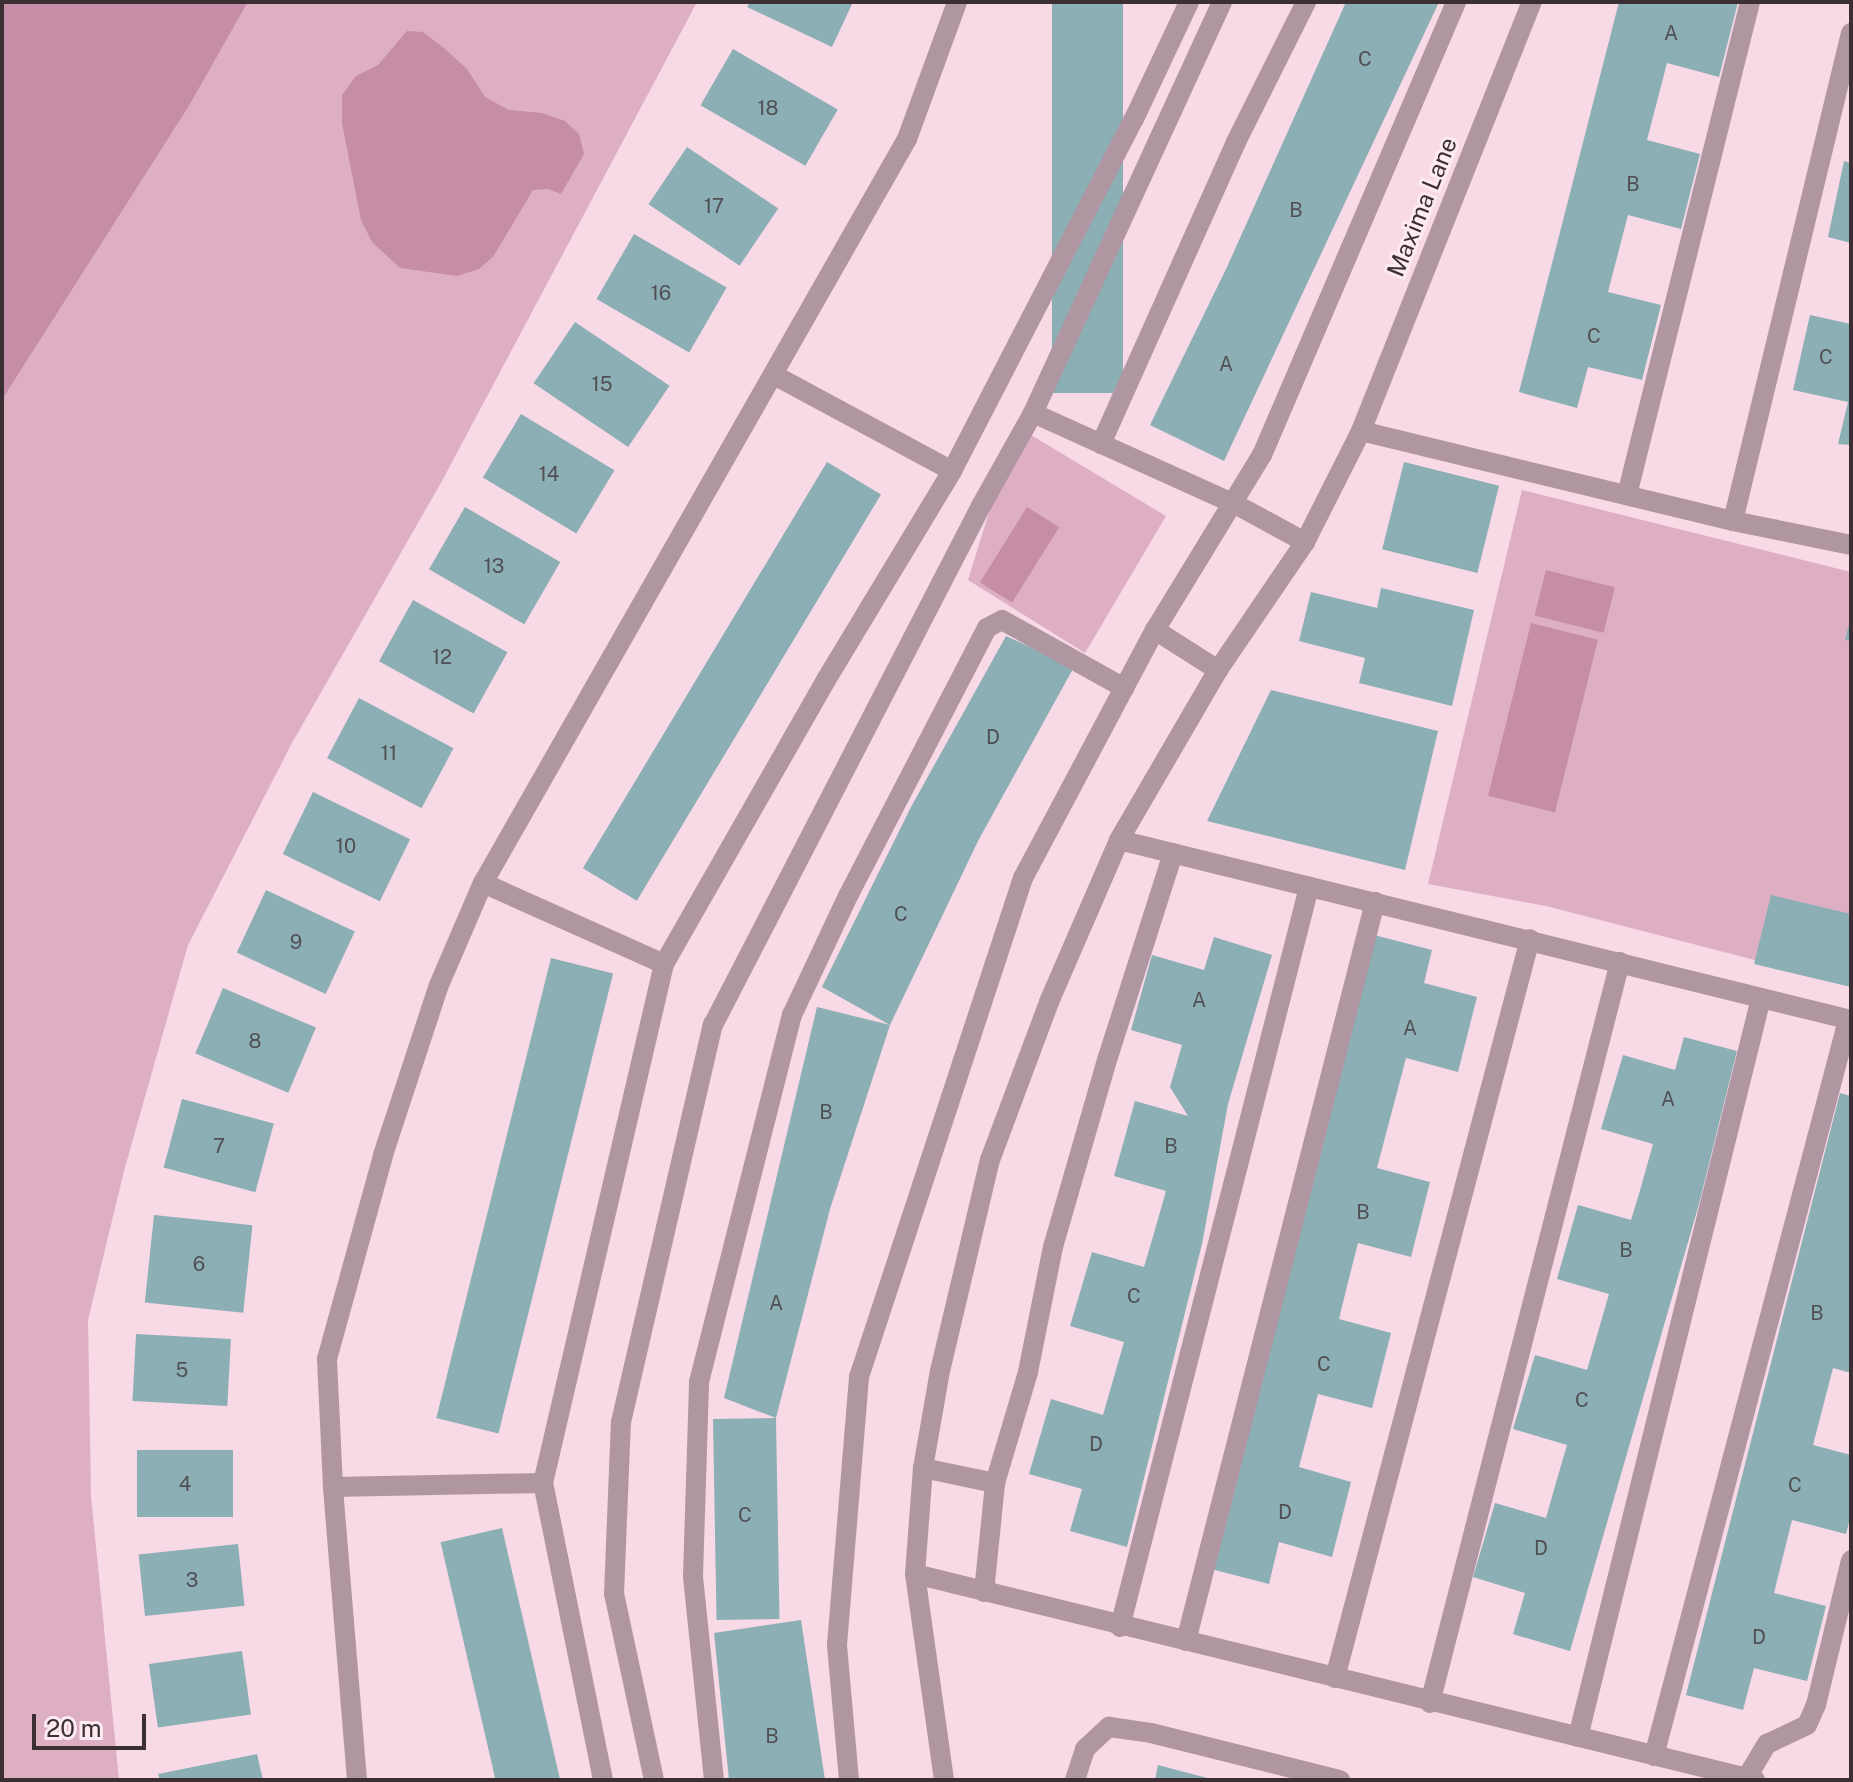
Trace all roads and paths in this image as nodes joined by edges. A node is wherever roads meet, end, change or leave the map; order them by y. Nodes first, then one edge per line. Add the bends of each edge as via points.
1 (957, 2) edge
2 (1189, 2) edge
3 (1222, 2) edge
4 (1306, 2) edge
5 (1456, 2) edge
6 (1532, 2) edge
7 (1750, 2) edge
8 (1851, 33) edge
9 (774, 375) junction
10 (1033, 413) junction
11 (1361, 431) junction
12 (1101, 444) junction
13 (952, 471) junction
14 (1627, 495) junction
15 (1235, 504) junction
16 (1733, 521) junction
17 (1305, 542) junction
18 (1851, 545) edge
19 (1155, 630) junction
20 (1218, 670) junction
21 (1124, 688) junction
22 (1119, 840) junction
23 (1173, 853) junction
24 (483, 883) junction
25 (1309, 887) junction
26 (1375, 902) junction
27 (1530, 939) junction
28 (1620, 962) junction
29 (664, 964) junction
30 (1761, 998) junction
31 (1850, 1020) edge
32 (923, 1468) junction
33 (543, 1483) junction
34 (995, 1483) junction
35 (333, 1487) junction
36 (1851, 1560) edge
37 (915, 1574) junction
38 (984, 1592) junction
39 (1120, 1627) junction
40 (1186, 1641) junction
41 (1335, 1678) junction
42 (1430, 1703) junction
43 (1578, 1737) junction
44 (1654, 1756) junction
45 (1751, 1779) edge
46 (357, 1780) edge
47 (603, 1780) edge
48 (654, 1780) edge
49 (714, 1780) edge
50 (849, 1780) edge
51 (944, 1780) edge
52 (1075, 1780) edge
53 (1340, 1780) edge

1 - 9 street via 907,139
2 - 13 street
3 - 10 street
4 - 12 street via 1236,142
5 - 15 street via 1262,455
6 - 11 street, Maxima Lane
7 - 14 street
8 - 16 street
9 - 13 street
9 - 24 street
10 - 12 street
10 - 48 street via 713,1025 621,1422 614,1594
11 - 14 street
11 - 17 street, Maxima Lane
12 - 15 street
13 - 29 street
14 - 16 street
15 - 17 street
15 - 19 street
16 - 18 street
17 - 20 street, Maxima Lane
19 - 20 street
19 - 21 street
20 - 22 street, Maxima Lane
21 - 49 street via 1002,620 987,628 792,1015 699,1382 693,1576
21 - 50 street via 1023,878 859,1377 837,1645
22 - 23 street
22 - 32 street, Maxima Lane via 1049,1002 990,1160 940,1371
23 - 25 street
23 - 34 street via 1053,1247 1028,1372
24 - 29 street
24 - 35 street via 439,985 383,1155 327,1359
25 - 26 street
25 - 39 street
26 - 27 street
26 - 40 street
27 - 28 street
27 - 41 street
28 - 30 street
28 - 42 street
29 - 33 street
30 - 31 street
30 - 43 street
31 - 44 street
32 - 34 street
32 - 37 street, Maxima Lane
33 - 35 street
33 - 47 street
34 - 38 street
35 - 46 street
36 - 45 street via 1807,1725 1767,1744
37 - 38 street
37 - 51 street, Maxima Lane
38 - 39 street
39 - 40 street
40 - 41 street
41 - 42 street
42 - 43 street
43 - 44 street
44 - 45 street
52 - 53 street via 1085,1749 1109,1727

